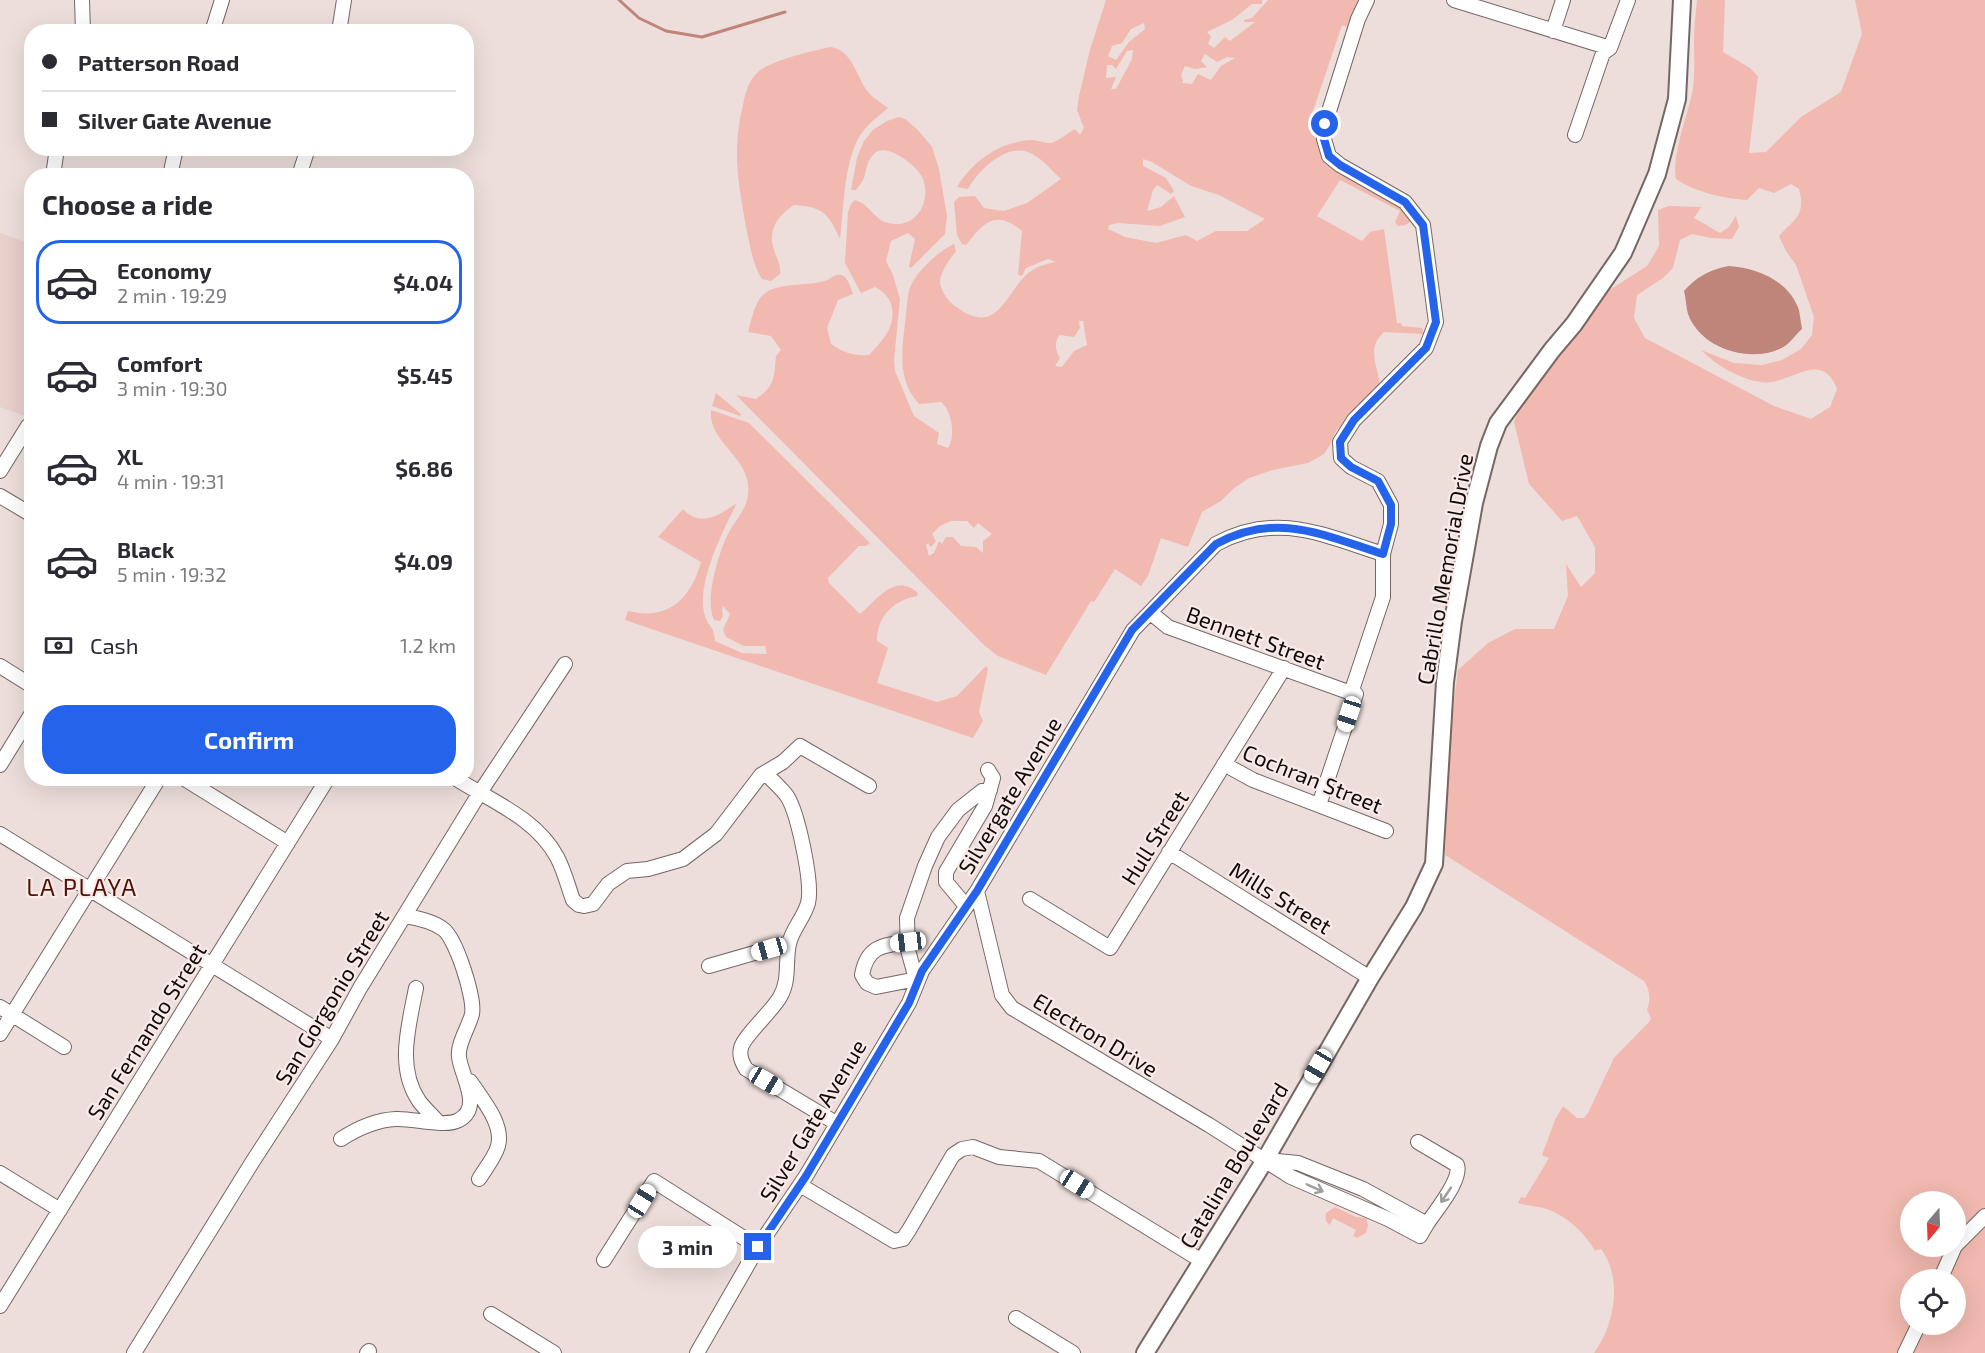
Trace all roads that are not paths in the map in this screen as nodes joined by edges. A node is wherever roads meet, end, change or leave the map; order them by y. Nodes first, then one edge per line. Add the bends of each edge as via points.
1 (81, 0) edge
2 (222, 0) edge
3 (344, 0) edge
4 (1367, 0) edge
5 (1563, 0) edge
6 (1628, 0) edge
7 (1682, 0) edge
8 (1462, 1) edge
9 (82, 24) edge
10 (214, 24) edge
11 (340, 24) edge
12 (1552, 31) junction
13 (1611, 48) junction
14 (1575, 135) dead end
15 (24, 432) edge
16 (0, 471) edge
17 (0, 496) edge
18 (24, 510) edge
19 (1383, 554) junction
20 (1151, 613) junction
21 (565, 664) dead end
22 (0, 666) edge
23 (1284, 668) junction
24 (24, 681) edge
25 (1351, 693) junction
26 (24, 726) edge
27 (1224, 764) junction
28 (0, 765) edge
29 (987, 770) dead end
30 (765, 772) junction
31 (154, 786) edge
32 (196, 786) edge
33 (323, 786) edge
34 (467, 786) edge
35 (869, 786) dead end
36 (990, 790) junction
37 (479, 794) junction
38 (1319, 806) junction
39 (1386, 831) dead end
40 (0, 834) edge
41 (288, 843) junction
42 (1169, 852) junction
43 (91, 890) junction
44 (977, 891) junction
45 (1030, 899) dead end
46 (966, 906) junction
47 (1414, 907) joint
48 (405, 916) junction
49 (908, 942) junction
50 (789, 943) junction
51 (211, 966) junction
52 (709, 966) dead end
53 (1370, 978) junction
54 (917, 981) junction
55 (416, 988) dead end
56 (909, 1003) joint
57 (0, 1007) edge
58 (14, 1015) junction
59 (0, 1034) edge
60 (332, 1039) junction
61 (64, 1047) dead end
62 (462, 1070) junction
63 (438, 1122) junction
64 (836, 1123) junction
65 (341, 1138) dead end
66 (1418, 1142) dead end
67 (1265, 1160) junction
68 (0, 1173) edge
69 (479, 1179) dead end
70 (800, 1185) junction
71 (60, 1210) junction
72 (1985, 1216) edge
73 (1427, 1224) junction
74 (1966, 1236) edge
75 (758, 1247) junction
76 (604, 1260) dead end
77 (1202, 1262) junction
78 (0, 1306) edge
79 (491, 1314) dead end
80 (1016, 1318) dead end
81 (1914, 1335) edge
82 (134, 1353) edge
83 (554, 1353) edge
84 (697, 1353) edge
85 (1073, 1353) edge
86 (1145, 1353) edge
87 (1905, 1353) edge

1 - 9 street
2 - 10 street
3 - 11 street
4 - 19 street via 1325,124 1324,139 1329,156 1405,202 1423,225 1436,322 1426,348 1354,420 1340,442 1341,458 1378,481 1391,505 1391,524
5 - 12 street
6 - 13 street
7 - 47 main road, Cabrillo Memorial Drive via 1677,99 1657,174 1630,237 1574,324 1498,423 1489,446 1474,503 1445,682 1434,864
8 - 12 street
12 - 13 street
13 - 14 street via 1603,52
15 - 16 street
17 - 18 street
19 - 20 street via 1302,529 1274,527 1233,535 1216,544
19 - 25 street via 1383,597
20 - 23 street, Bennett Street via 1168,627
20 - 44 street, Silvergate Avenue via 1132,630
21 - 37 street, San Gorgonio Street
22 - 24 street
23 - 25 street, Bennett Street
23 - 27 street, Hull Street
25 - 38 street via 1356,694
26 - 28 street
27 - 38 street, Cochran Street
27 - 42 street, Hull Street
29 - 36 street via 993,778
30 - 35 street via 800,746
30 - 37 street via 716,834 683,859 627,871 608,884 593,904 584,906 573,900 557,857 540,833
30 - 50 street via 787,796 798,820 808,881 809,899 804,916
31 - 43 street
32 - 41 street
33 - 41 street, San Fernando Street
34 - 37 street
36 - 46 street via 985,806 946,872 946,882
36 - 49 street via 982,791 958,810 938,837 907,918
37 - 48 street, San Gorgonio Street
38 - 39 street, Cochran Street
40 - 43 street
41 - 51 street, San Fernando Street
42 - 45 street, Hull Street via 1110,948
42 - 53 street, Mills Street
43 - 51 street
43 - 58 street
44 - 46 street, Silvergate Avenue
44 - 67 street, Electron Drive via 1002,995 1012,1008
46 - 54 street, Silvergate Avenue
47 - 53 main road, Catalina Boulevard
48 - 60 street, San Gorgonio Street
48 - 62 street via 443,929 468,981 473,1002 458,1055
49 - 54 street
49 - 54 street via 882,945 870,954 862,975 876,987
50 - 52 street
50 - 64 street via 788,976 781,997 741,1045 740,1058 746,1069
51 - 60 street
51 - 71 street, San Fernando Street
53 - 67 main road, Catalina Boulevard
54 - 56 street, Silvergate Avenue
55 - 63 street via 406,1063 419,1100
56 - 64 street, Silver Gate Avenue
57 - 58 street
58 - 59 street
58 - 61 street
60 - 82 street, San Gorgonio Street
62 - 63 street via 471,1102 468,1112 448,1124
62 - 69 street via 500,1133 498,1148
63 - 65 street via 380,1121
64 - 70 street, Silver Gate Avenue
66 -> 73 street via 1457,1165 1459,1171
67 - 73 street, Electron Drive via 1298,1162 1363,1189
67 -> 73 street, Electron Drive via 1290,1177 1420,1236
67 - 77 main road, Catalina Boulevard
68 - 71 street
70 - 75 street, Silver Gate Avenue
70 - 77 street via 894,1241 903,1239 953,1155 973,1147 999,1157 1040,1161
71 - 78 street, San Fernando Street
72 - 74 street
75 - 76 street via 654,1181
75 - 84 street, Silver Gate Avenue
77 - 86 main road, Catalina Boulevard
79 - 83 street
80 - 85 street
81 - 87 street

